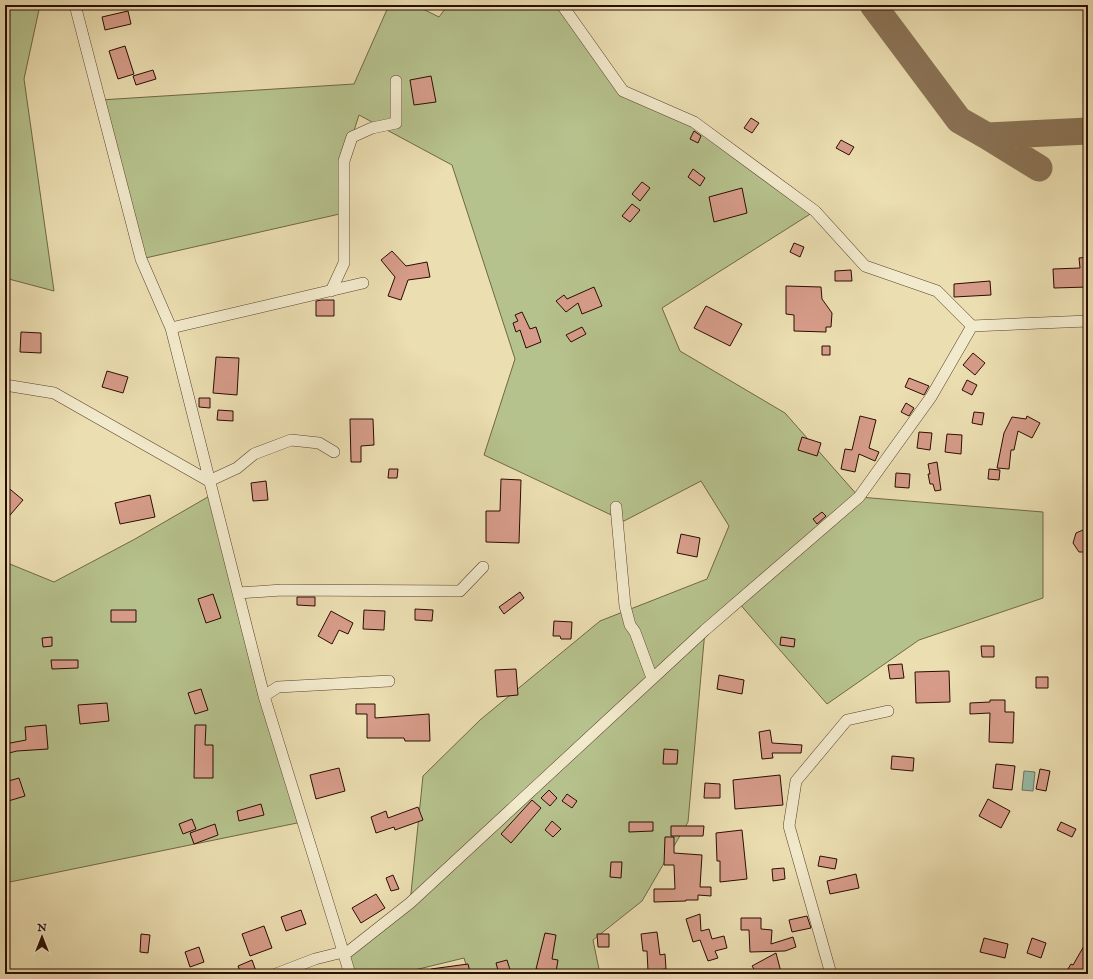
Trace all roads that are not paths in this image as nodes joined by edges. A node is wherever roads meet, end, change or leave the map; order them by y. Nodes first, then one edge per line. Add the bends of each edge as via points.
1 (75, 5) edge
2 (562, 5) edge
3 (396, 81) dead end
4 (362, 283) dead end
5 (331, 291) junction
6 (1088, 322) edge
7 (972, 326) junction
8 (171, 328) junction
9 (5, 386) edge
10 (334, 452) dead end
11 (209, 481) junction
12 (616, 507) dead end
13 (483, 567) dead end
14 (238, 593) junction
15 (652, 678) junction
16 (389, 681) dead end
17 (264, 696) junction
18 (888, 712) dead end
19 (343, 954) junction
20 (276, 974) edge
21 (350, 974) edge
22 (832, 974) edge

1 - 8 street via 141,259
2 - 7 street via 623,91 694,122 816,211 865,266 937,291
3 - 5 street via 396,123 372,128 352,137 344,161 344,263
4 - 5 street
5 - 8 street
6 - 7 street
7 - 15 street via 931,396 859,498
8 - 11 street
9 - 11 street via 54,393
10 - 11 street via 319,443 291,440 254,454 237,468
11 - 14 street
12 - 15 street via 625,606
13 - 14 street via 460,592 282,590
14 - 17 street
15 - 19 street via 410,903
16 - 17 street via 278,687
17 - 19 street
18 - 22 street via 847,720 796,781 789,826
19 - 20 street via 315,959
19 - 21 street

